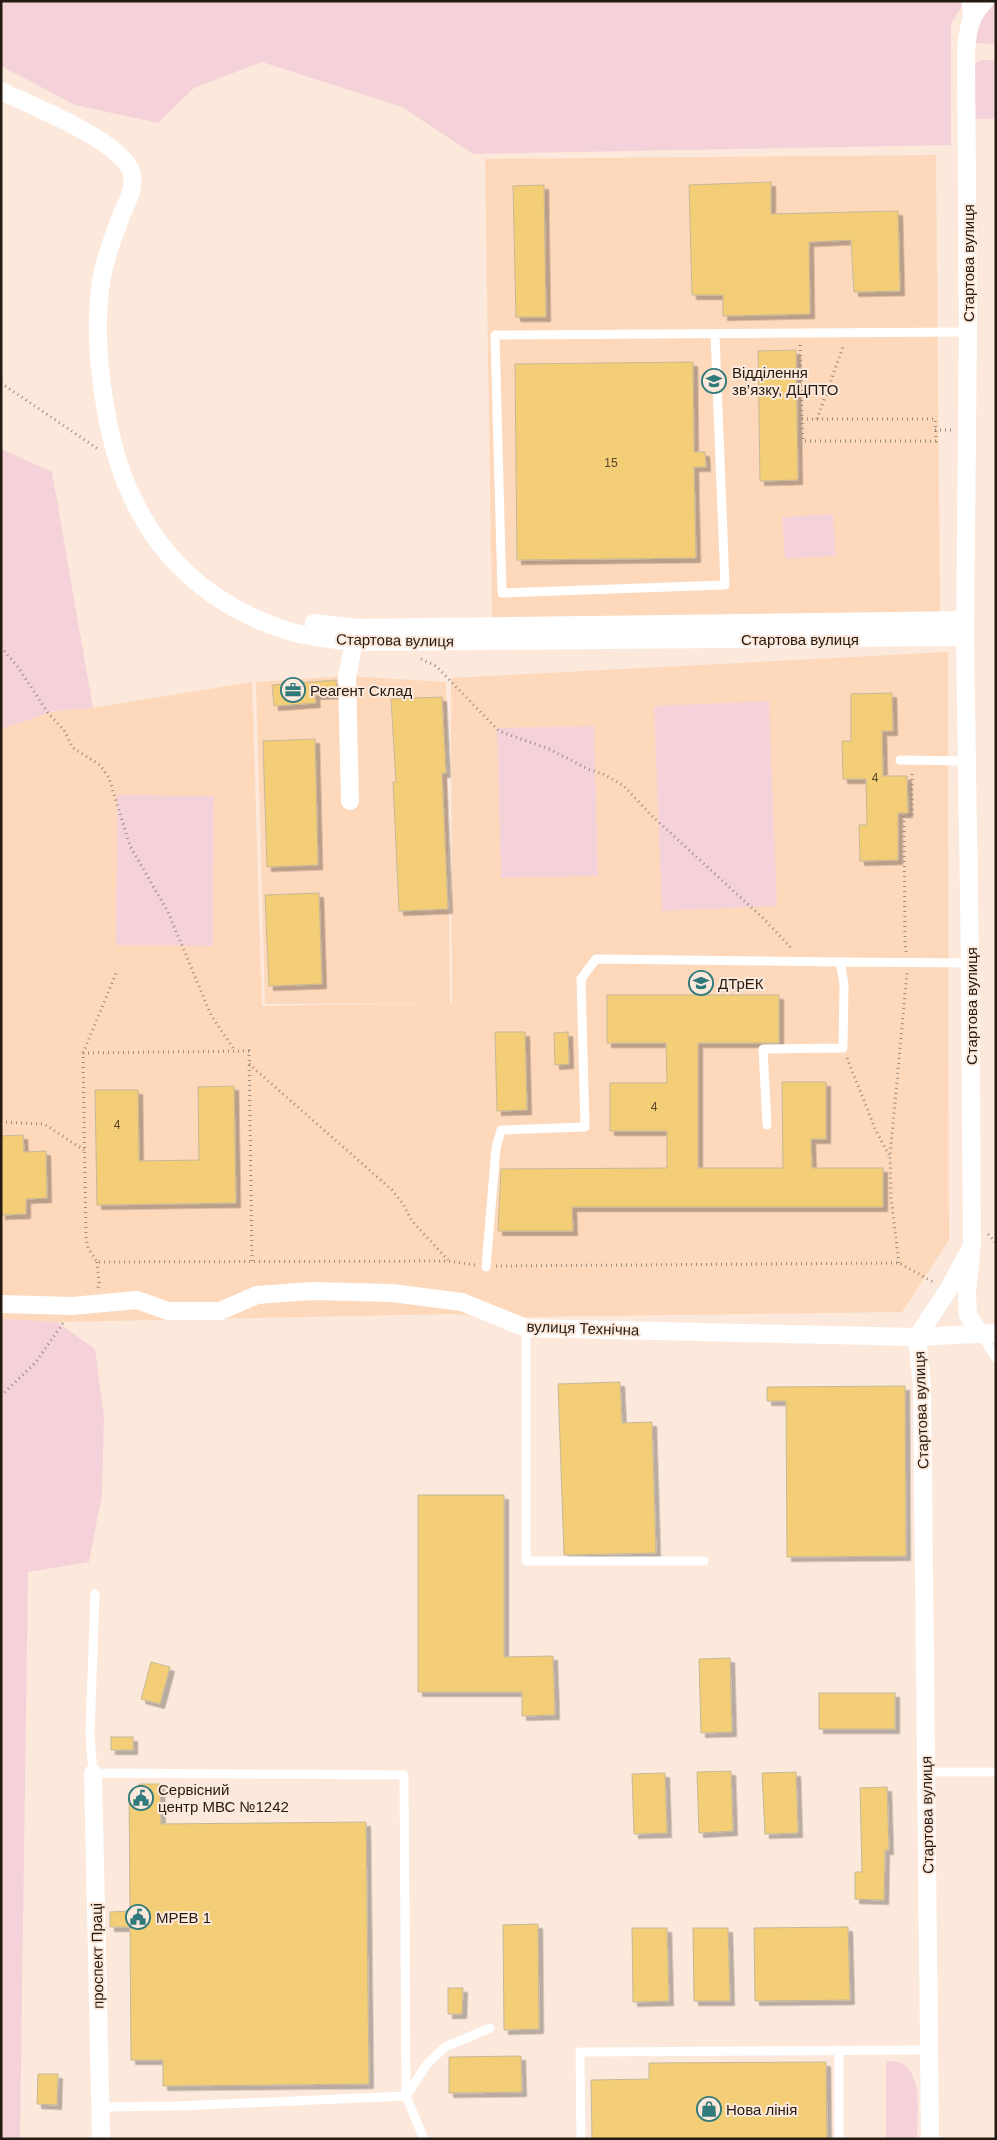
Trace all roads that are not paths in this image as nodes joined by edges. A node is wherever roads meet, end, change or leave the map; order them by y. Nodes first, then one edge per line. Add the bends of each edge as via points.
1 (966, 1) edge
2 (985, 1) edge
3 (968, 30) junction
4 (1, 91) edge
5 (968, 332) junction
6 (715, 335) junction
7 (314, 623) dead end
8 (965, 629) junction
9 (355, 635) junction
10 (900, 760) dead end
11 (968, 761) junction
12 (350, 801) dead end
13 (840, 962) junction
14 (970, 963) junction
15 (767, 1125) dead end
16 (972, 1246) junction
17 (486, 1266) road end
18 (1, 1304) edge
19 (526, 1328) junction
20 (988, 1333) edge
21 (917, 1337) junction
22 (996, 1358) edge
23 (704, 1562) dead end
24 (96, 1594) dead end
25 (927, 1772) junction
26 (996, 1772) edge
27 (94, 1773) junction
28 (490, 2028) dead end
29 (839, 2050) junction
30 (930, 2050) junction
31 (406, 2096) junction
32 (100, 2107) junction
33 (101, 2139) edge
34 (424, 2139) edge
35 (582, 2139) edge
36 (839, 2139) edge
37 (930, 2139) edge

1 - 3 lane
2 - 3 street, Стартова вулиця via 974,13
3 - 5 street, Стартова вулиця
4 - 9 street, Стартова вулиця via 86,132 125,161 131,172 132,188 101,281 98,327 101,383 117,463 132,500 155,539 184,571 225,602 266,623 308,636
5 - 6 lane
5 - 8 street, Стартова вулиця
6 - 6 lane via 495,335 502,593 725,585
7 - 9 street, Стартова вулиця
8 - 9 street, Стартова вулиця
8 - 11 street, Стартова вулиця
9 - 12 street via 347,676
10 - 11 lane
11 - 14 street, Стартова вулиця
13 - 14 lane
13 - 15 lane via 844,984 843,1048 763,1050
13 - 17 lane via 596,959 581,979 585,1126 501,1130 496,1148
14 - 16 street, Стартова вулиця
16 - 20 street via 968,1315
16 - 21 street, Стартова вулиця
18 - 19 street, вулиця Технічна via 72,1306 137,1300 168,1311 220,1311 257,1295 312,1291 392,1293 462,1302
19 - 21 street, вулиця Технічна
19 - 23 lane via 526,1561
20 - 21 street, вулиця Технічна
20 - 22 lane
21 - 25 street, Стартова вулиця via 922,1386
24 - 27 lane via 90,1734
25 - 26 lane
25 - 30 street, Стартова вулиця
27 - 31 lane via 404,1775
27 - 32 street, проспект Праці
28 - 31 lane via 441,2051
29 - 30 lane
29 - 35 lane via 580,2052
29 - 36 lane
30 - 37 street, Стартова вулиця
31 - 32 lane
31 - 34 lane
32 - 33 street, проспект Праці

